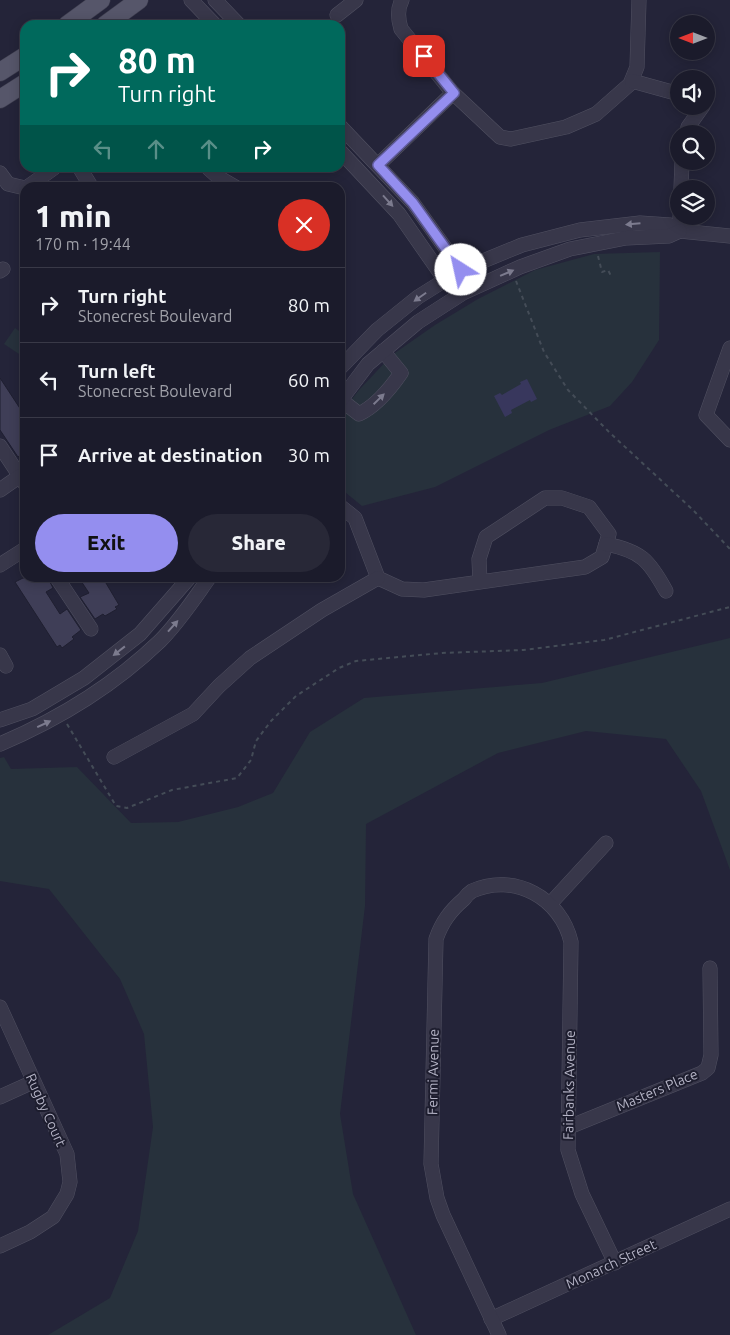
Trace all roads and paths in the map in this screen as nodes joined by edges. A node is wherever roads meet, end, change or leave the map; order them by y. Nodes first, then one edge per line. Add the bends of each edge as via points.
1 (101, 0) edge
2 (139, 0) edge
3 (190, 0) edge
4 (215, 0) edge
5 (356, 0) edge
6 (639, 0) edge
7 (397, 1) edge
8 (337, 15) dead end
9 (74, 20) edge
10 (112, 20) edge
11 (210, 20) edge
12 (234, 20) edge
13 (20, 59) edge
14 (0, 72) edge
15 (632, 81) junction
16 (20, 86) edge
17 (670, 92) edge
18 (454, 93) junction
19 (0, 99) edge
20 (345, 131) edge
21 (345, 156) edge
22 (378, 165) junction
23 (48, 172) edge
24 (212, 172) edge
25 (0, 173) edge
26 (34, 182) edge
27 (226, 182) edge
28 (20, 187) edge
29 (680, 225) edge
30 (680, 231) junction
31 (730, 236) edge
32 (598, 256) dead end
33 (461, 270) junction
34 (512, 271) junction
35 (611, 276) dead end
36 (445, 280) junction
37 (463, 293) junction
38 (730, 348) edge
39 (383, 351) junction
40 (345, 363) edge
41 (345, 394) edge
42 (345, 404) edge
43 (730, 440) edge
44 (0, 446) edge
45 (20, 476) edge
46 (20, 481) edge
47 (0, 490) edge
48 (345, 510) edge
49 (606, 544) junction
50 (730, 548) edge
51 (20, 552) edge
52 (0, 565) edge
53 (378, 578) junction
54 (60, 582) edge
55 (185, 582) edge
56 (206, 582) edge
57 (480, 582) junction
58 (666, 591) dead end
59 (730, 607) edge
60 (91, 629) dead end
61 (62, 715) junction
62 (0, 720) edge
63 (0, 744) edge
64 (114, 757) dead end
65 (606, 843) dead end
66 (550, 904) junction
67 (710, 968) dead end
68 (0, 1007) edge
69 (33, 1082) junction
70 (0, 1097) edge
71 (569, 1127) junction
72 (730, 1209) edge
73 (0, 1246) edge
74 (615, 1263) junction
75 (492, 1319) junction
76 (499, 1335) edge

1 - 9 main road
2 - 10 main road
3 - 11 street
4 - 12 street
5 - 8 street
6 - 15 street via 637,67
7 - 18 street via 402,29
13 - 14 main road
15 - 17 street
15 - 18 street via 596,114 566,127 511,139 500,137
16 - 19 main road
18 - 22 street
20 - 22 street
21 -> 36 street via 399,214
22 - 33 street via 413,203
23 - 26 street
24 - 27 street
25 - 28 street via 8,184
29 - 30 street
30 - 31 street
30 -> 33 street via 670,225 640,223 580,230 522,245
30 - 34 street via 669,236 626,238 570,249
32 - 35 path via 602,272 608,270
33 - 36 street
33 - 37 street
37 -> 34 street
34 - 50 path via 544,352 568,390
36 - 37 street
36 -> 40 street via 377,330
37 - 39 street via 418,322
38 - 43 street via 706,415
39 - 41 street via 368,364
42 -> 39 street via 359,414 367,410 401,374
44 - 45 street
46 - 47 street
48 - 53 street via 355,518
49 - 57 street via 602,557 585,567
49 - 57 street via 609,534 589,507 562,498 545,498 486,537 479,559
49 - 58 street via 637,553 654,568
51 - 52 street
53 - 57 street via 402,589 424,590
53 - 64 street via 322,610 250,658 218,686 194,714
54 - 60 street
55 -> 62 street via 140,634 84,678 32,709
61 -> 56 street via 102,690 160,641
59 - 61 path via 604,640 523,650 356,661 339,668 296,696 271,721 256,742 251,760 237,778 172,790 127,808 116,806
63 -> 61 street
65 - 66 street
66 - 71 street, Fairbanks Avenue via 568,929 571,942
66 - 75 street, Fermi Avenue via 520,887 497,885 472,892 451,910 440,925 436,939 431,1164 443,1215
67 - 71 street, Masters Place via 711,1055 708,1068
68 - 69 street, Rugby Court
69 - 70 street
69 - 73 street, Rugby Court via 67,1154 70,1182 67,1194 53,1217
71 - 74 street, Fairbanks Avenue via 568,1150 582,1194
72 - 74 street, Monarch Street
74 - 75 street, Monarch Street
75 - 76 street, Fermi Avenue

